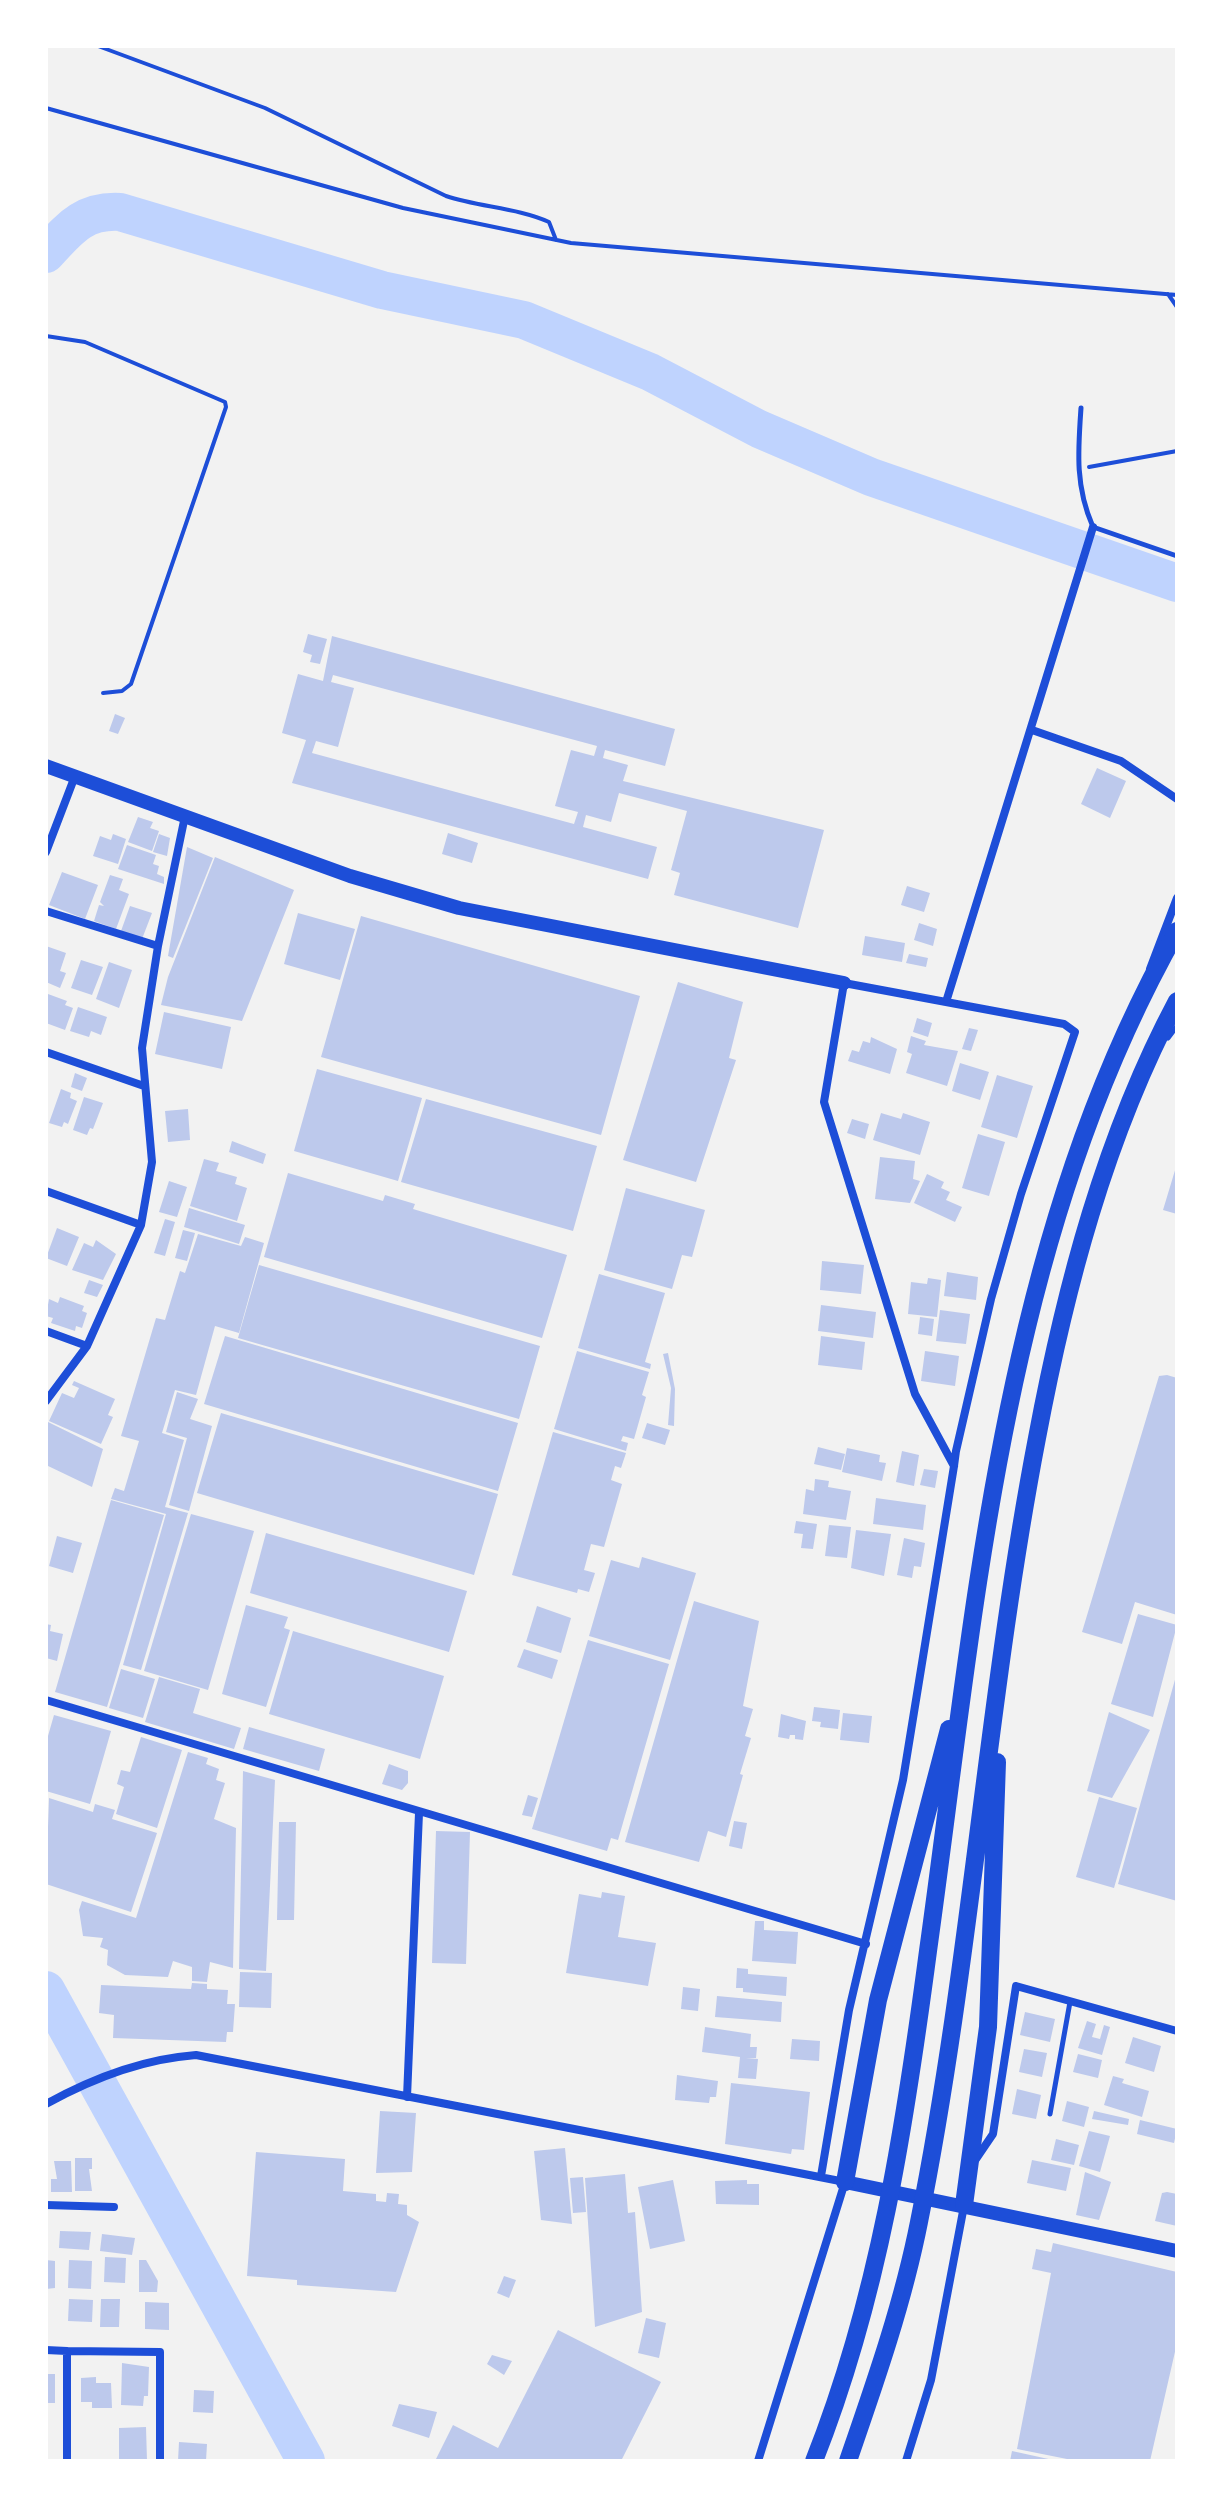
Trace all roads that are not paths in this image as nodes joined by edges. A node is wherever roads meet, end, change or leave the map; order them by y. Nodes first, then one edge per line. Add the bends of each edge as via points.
1 (1081, 408) dead end
2 (1093, 527) junction
3 (1177, 556) edge
4 (1032, 730) junction
5 (46, 766) edge
6 (75, 776) junction
7 (1177, 799) edge
8 (185, 816) junction
9 (46, 852) edge
10 (1177, 898) edge
11 (46, 911) edge
12 (1177, 931) edge
13 (158, 946) junction
14 (844, 983) junction
15 (1140, 1000) junction
16 (1177, 1001) edge
17 (946, 1002) junction
18 (1177, 1026) edge
19 (46, 1052) edge
20 (144, 1086) junction
21 (1136, 1089) junction
22 (46, 1191) edge
23 (141, 1225) junction
24 (46, 1331) edge
25 (87, 1346) junction
26 (46, 1401) edge
27 (954, 1466) junction
28 (969, 1653) junction
29 (1000, 1659) junction
30 (46, 1700) edge
31 (419, 1813) junction
32 (866, 1944) junction
33 (1070, 2002) junction
34 (1177, 2031) edge
35 (407, 2097) junction
36 (46, 2104) edge
37 (1050, 2114) dead end
38 (968, 2170) junction
39 (821, 2176) junction
40 (845, 2182) junction
41 (46, 2205) edge
42 (964, 2205) junction
43 (114, 2207) dead end
44 (1177, 2251) edge
45 (46, 2350) edge
46 (67, 2351) junction
47 (67, 2461) edge
48 (160, 2461) edge
49 (758, 2461) edge
50 (814, 2461) edge
51 (848, 2461) edge
52 (906, 2461) edge

1 - 2 lane via 1077,468 1081,499
2 - 3 lane
2 - 4 street
4 - 7 street via 1121,761
4 - 17 street
5 - 6 street
6 - 8 street
6 - 9 street
8 - 13 street
8 - 14 street via 350,876 459,908
10 - 15 street
11 - 13 street
12 - 15 highway
13 - 20 street via 142,1048
14 - 17 street
14 - 27 street via 824,1102 915,1394
15 - 28 highway via 1080,1148 1031,1313 995,1483
16 - 21 highway
17 - 27 street via 1064,1024 1075,1032 1000,1269
18 - 21 lane
19 - 20 street
20 - 23 street via 152,1162
21 - 29 highway via 1062,1319 1026,1492
22 - 23 street
23 - 25 street
24 - 25 street
25 - 26 street
27 - 32 street via 903,1780
28 - 40 highway via 878,2000
28 - 50 highway via 897,2170 851,2354
29 - 38 highway via 988,2027
29 - 51 highway via 918,2227
30 - 31 street
31 - 32 street
31 - 35 street
32 - 39 street via 849,2010
33 - 34 street
33 - 37 lane
33 - 38 street via 1016,1986 993,2134
35 - 36 street via 196,2055 159,2058 124,2069
35 - 39 street
38 - 42 highway
39 - 40 street
40 - 42 street
40 - 49 street
41 - 43 street
42 - 44 street
42 - 52 street via 931,2380
45 - 46 street
46 - 47 street
46 - 48 street via 160,2352

